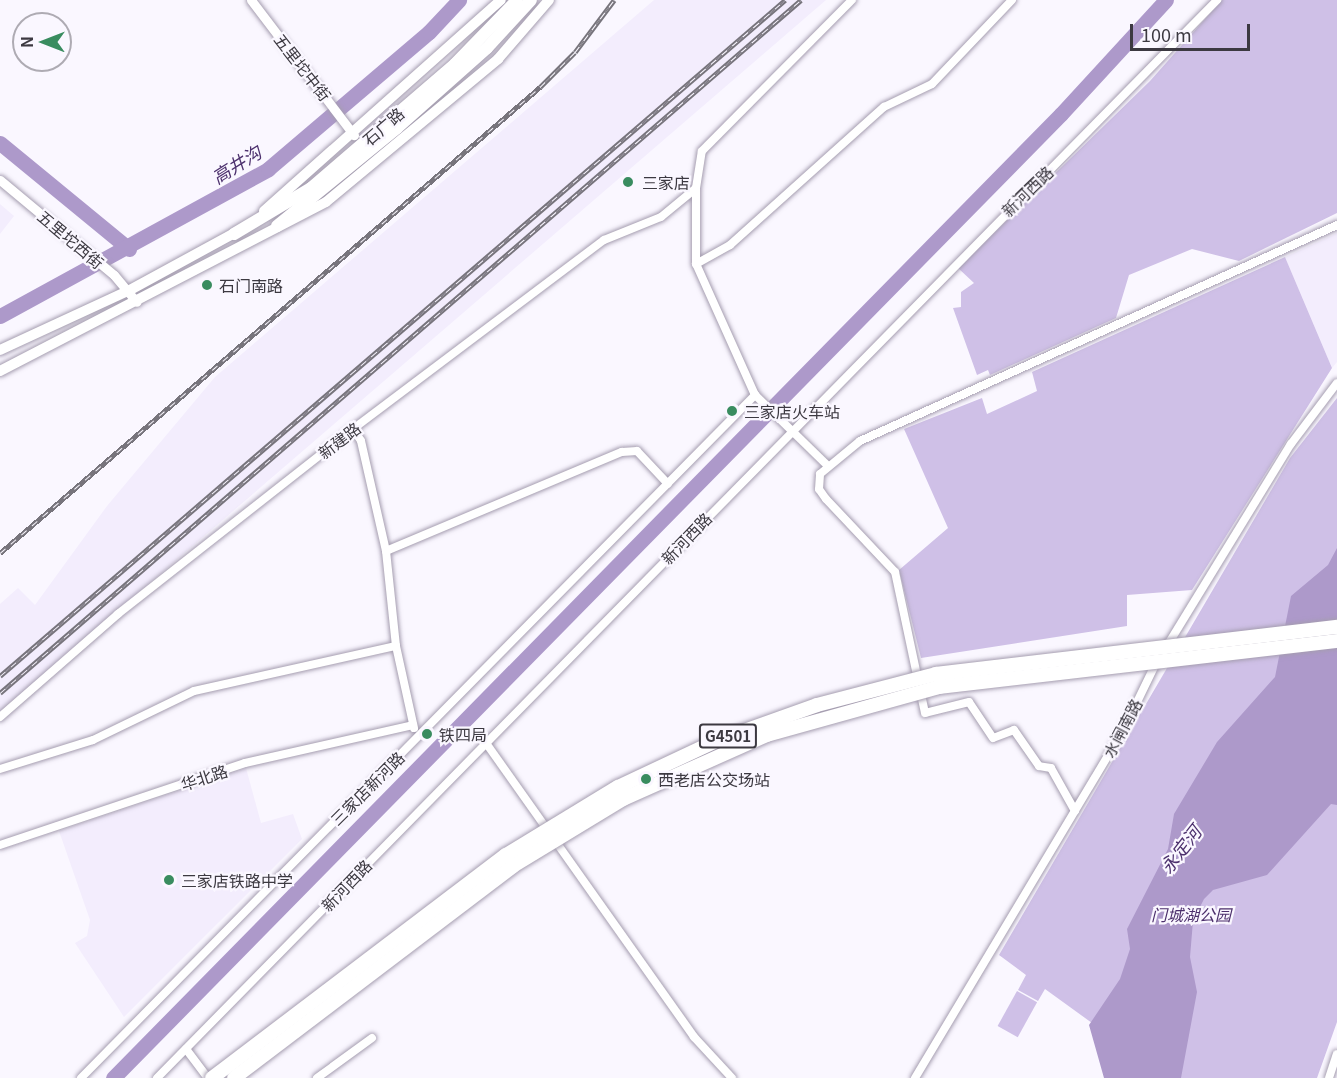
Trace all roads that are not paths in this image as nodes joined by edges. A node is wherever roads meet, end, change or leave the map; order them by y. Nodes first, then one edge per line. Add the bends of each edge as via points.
1 (251, 0) edge
2 (501, 0) edge
3 (517, 0) edge
4 (531, 0) edge
5 (549, 0) edge
6 (852, 0) edge
7 (1012, 0) edge
8 (1217, 0) edge
9 (354, 135) junction
10 (0, 180) edge
11 (696, 188) junction
12 (1337, 225) edge
13 (277, 226) junction
14 (234, 234) junction
15 (696, 264) junction
16 (130, 290) junction
17 (136, 302) junction
18 (0, 350) edge
19 (0, 371) edge
20 (1337, 383) edge
21 (755, 395) junction
22 (353, 429) junction
23 (791, 431) junction
24 (828, 466) junction
25 (668, 484) junction
26 (386, 551) junction
27 (1337, 627) edge
28 (1337, 641) edge
29 (396, 646) junction
30 (0, 717) edge
31 (413, 725) junction
32 (417, 737) junction
33 (486, 743) junction
34 (0, 769) edge
35 (1075, 810) junction
36 (0, 845) edge
37 (372, 1038) dead end
38 (186, 1049) junction
39 (1337, 1054) edge
40 (81, 1078) edge
41 (157, 1078) edge
42 (210, 1078) edge
43 (234, 1078) edge
44 (317, 1078) edge
45 (732, 1078) edge
46 (915, 1078) edge
47 (1329, 1078) edge

1 - 9 street, 五里坨中街
2 - 9 main road
3 - 14 main road, 石广路 via 455,64 311,188
4 - 13 main road, 石广路 via 487,48 339,180
5 - 13 main road via 498,59 378,164 326,202
6 - 11 street via 781,66 702,151
7 - 15 street via 932,84 884,107 730,245
8 - 23 street, 新河西路
9 - 14 main road
10 - 16 street, 五里坨西街
11 - 15 street
11 - 22 street, 新建路 via 661,217 604,240
12 - 24 street via 860,441
13 - 17 main road
14 - 16 main road
15 - 21 street
16 - 17 street, 五里坨西街
16 - 18 main road
17 - 19 main road
20 - 35 street, 水闸南路 via 1291,444 1151,672
21 - 23 street
21 - 25 street, 三家店新河路
22 - 26 street
22 - 30 street, 新建路 via 118,614
23 - 24 street
23 - 33 street, 新河西路
24 - 35 street via 820,474 819,489 896,572 925,713 969,702 993,738 1014,730 1039,766 1051,768
25 - 26 street via 637,451 622,452
25 - 32 street, 三家店新河路
26 - 29 street
27 - 42 highway, G4501, bridge via 936,674 735,734 618,787 506,855
28 - 43 highway, G4501, bridge via 939,687 821,717 721,753 623,799 513,866
29 - 31 street
29 - 34 street via 194,691 93,740
31 - 32 street
31 - 36 street, 华北路 via 245,763
32 - 40 street, 三家店新河路
33 - 38 street, 新河西路
33 - 45 street via 694,1037
35 - 46 street, 水闸南路
37 - 44 street
38 - 41 street, 新河西路
38 - 42 street
39 - 47 street

